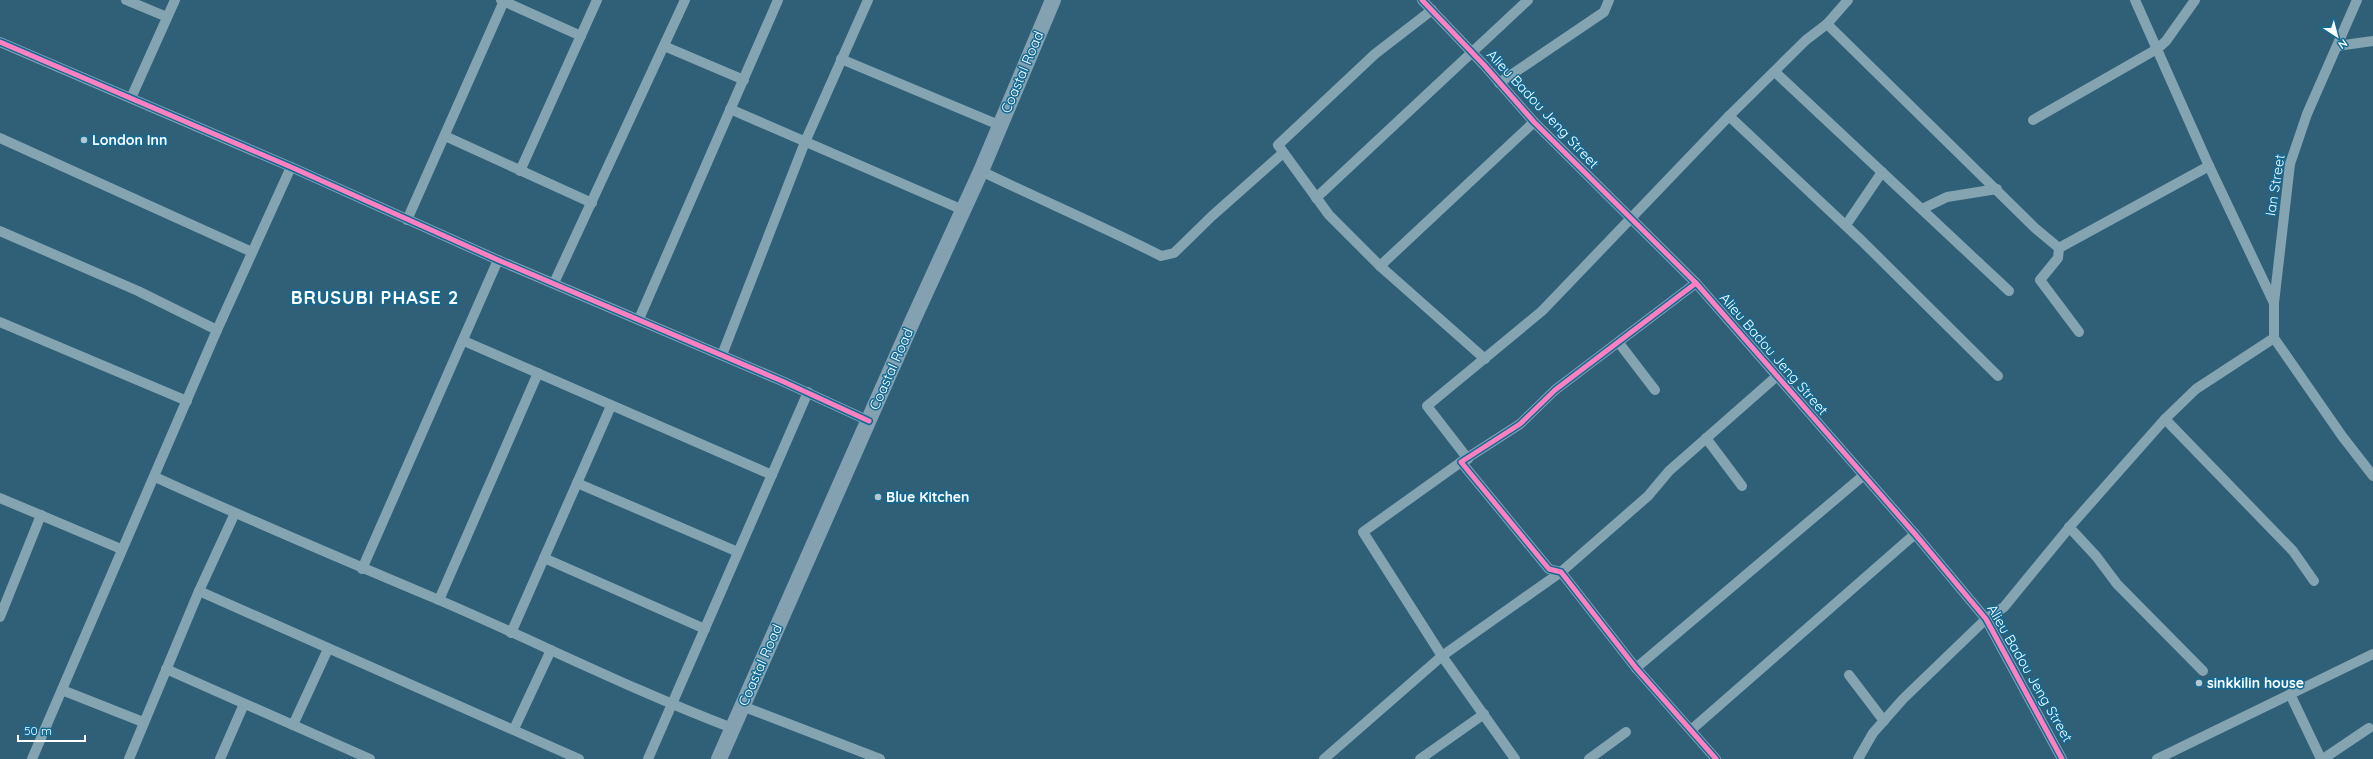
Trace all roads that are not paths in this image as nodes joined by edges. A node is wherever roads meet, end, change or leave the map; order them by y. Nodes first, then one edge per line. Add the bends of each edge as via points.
1 (126, 0) edge
2 (175, 0) edge
3 (597, 0) edge
4 (685, 0) edge
5 (778, 0) edge
6 (868, 0) edge
7 (1053, 0) edge
8 (1422, 0) edge
9 (1528, 0) edge
10 (1609, 0) edge
11 (1848, 0) edge
12 (2135, 0) edge
13 (2195, 0) edge
14 (2357, 0) edge
15 (503, 1) edge
16 (1432, 10) junction
17 (167, 17) junction
18 (1827, 24) junction
19 (581, 36) junction
20 (0, 42) edge
21 (2373, 42) edge
22 (664, 46) junction
23 (2337, 46) junction
24 (2157, 49) junction
25 (1472, 52) junction
26 (841, 59) junction
27 (1775, 72) junction
28 (744, 80) junction
29 (1498, 83) junction
30 (131, 98) junction
31 (730, 109) junction
32 (1729, 116) junction
33 (2033, 120) dead end
34 (1534, 122) junction
35 (999, 125) junction
36 (446, 136) junction
37 (0, 138) edge
38 (805, 142) junction
39 (1283, 153) junction
40 (2208, 166) junction
41 (292, 167) junction
42 (520, 171) junction
43 (981, 171) junction
44 (1882, 172) junction
45 (1997, 189) junction
46 (1316, 198) junction
47 (592, 203) junction
48 (1922, 209) junction
49 (963, 210) junction
50 (1631, 217) junction
51 (407, 220) junction
52 (1846, 225) junction
53 (0, 231) edge
54 (2058, 248) junction
55 (252, 252) junction
56 (498, 260) junction
57 (1380, 266) junction
58 (554, 283) junction
59 (1696, 283) junction
60 (2009, 291) dead end
61 (2274, 303) junction
62 (639, 319) junction
63 (0, 322) edge
64 (217, 330) junction
65 (2079, 332) dead end
66 (2274, 338) junction
67 (464, 341) junction
68 (1619, 343) junction
69 (722, 355) junction
70 (1485, 359) junction
71 (538, 373) junction
72 (1777, 376) junction
73 (1998, 376) dead end
74 (1655, 390) dead end
75 (808, 392) junction
76 (187, 401) junction
77 (611, 406) junction
78 (2165, 419) junction
79 (869, 421) junction
80 (1706, 438) junction
81 (1464, 460) junction
82 (772, 475) junction
83 (1864, 476) junction
84 (2373, 476) edge
85 (155, 477) junction
86 (577, 483) junction
87 (1742, 486) dead end
88 (0, 498) edge
89 (235, 513) junction
90 (41, 515) junction
91 (2070, 527) junction
92 (1915, 534) junction
93 (122, 549) junction
94 (738, 552) junction
95 (544, 558) junction
96 (362, 569) junction
97 (1561, 572) junction
98 (2314, 581) dead end
99 (199, 591) junction
100 (439, 600) junction
101 (0, 617) edge
102 (1986, 619) junction
103 (705, 629) junction
104 (511, 633) junction
105 (328, 649) junction
106 (551, 650) junction
107 (2373, 654) edge
108 (1442, 656) junction
109 (1636, 668) junction
110 (166, 669) junction
111 (2203, 671) dead end
112 (1849, 675) dead end
113 (62, 690) junction
114 (2290, 694) junction
115 (244, 704) junction
116 (672, 705) junction
117 (742, 706) junction
118 (1484, 714) junction
119 (1884, 721) junction
120 (143, 722) junction
121 (293, 725) junction
122 (732, 728) junction
123 (2369, 728) dead end
124 (514, 729) junction
125 (1691, 730) junction
126 (1626, 732) dead end
127 (560, 755) edge
128 (875, 758) edge
129 (32, 759) edge
130 (129, 759) edge
131 (220, 759) edge
132 (370, 759) edge
133 (579, 759) edge
134 (648, 759) edge
135 (719, 759) edge
136 (1324, 759) edge
137 (1420, 759) edge
138 (1515, 759) edge
139 (1589, 759) edge
140 (1716, 759) edge
141 (1858, 759) edge
142 (2062, 759) edge
143 (2157, 759) edge
144 (2322, 759) edge

1 - 17 street
2 - 17 street
3 - 19 street
4 - 22 street
5 - 28 street
6 - 26 street
7 - 35 main road, Coastal Road
8 - 16 street, Alieu Badou Jeng Street
9 - 25 street
10 - 29 street via 1604,12
11 - 18 street
12 - 24 street
13 - 24 street via 2166,41
14 - 23 street, Ian Street
15 - 19 street
15 - 36 street
16 - 25 street, Alieu Badou Jeng Street
16 - 39 street via 1374,54 1278,146
17 - 30 street
18 - 27 street via 1806,40
18 - 45 street
19 - 42 street
20 - 30 street
21 - 23 street
22 - 28 street
22 - 47 street
23 - 61 street, Ian Street via 2307,114 2290,164
24 - 33 street
24 - 40 street
25 - 29 street, Alieu Badou Jeng Street
25 - 46 street
26 - 35 street
26 - 38 street
27 - 32 street
27 - 44 street
28 - 31 street
29 - 34 street, Alieu Badou Jeng Street
30 - 41 street
31 - 38 street
31 - 62 street
32 - 50 street
32 - 52 street
34 - 50 street, Alieu Badou Jeng Street
34 - 57 street
35 - 43 main road, Coastal Road
36 - 42 street
36 - 51 street
37 - 55 street
38 - 49 street
38 - 69 street
39 - 43 street via 1212,216 1174,254 1168,256 1161,256 1094,222 1070,214
39 - 46 street
40 - 54 street
40 - 61 street
41 - 51 street
41 - 55 street
42 - 47 street
43 - 49 main road, Coastal Road
44 - 48 street
44 - 52 street
45 - 48 street via 1948,197
45 - 54 street
46 - 57 street via 1329,215
47 - 58 street
48 - 60 street
49 - 79 main road, Coastal Road
50 - 59 street, Alieu Badou Jeng Street
50 - 70 street via 1542,311
51 - 56 street
52 - 73 street
53 - 64 street via 138,291
54 - 65 street via 2058,258 2040,280
55 - 64 street
56 - 58 street
56 - 67 street
57 - 70 street
58 - 62 street
59 - 68 street
59 - 72 street, Alieu Badou Jeng Street
61 - 66 street, Ian Street
62 - 69 street
63 - 76 street
64 - 76 street
66 - 78 street via 2196,389
66 - 84 street
67 - 71 street
67 - 96 street
68 - 74 street
68 - 81 street via 1554,390 1520,424
69 - 75 street
70 - 81 street via 1427,406
71 - 77 street
71 - 100 street
72 - 80 street
72 - 83 street, Alieu Badou Jeng Street
75 - 79 street
75 - 82 street
76 - 85 street
77 - 82 street
77 - 86 street
78 - 91 street
78 - 98 street via 2293,551
79 - 117 main road, Coastal Road
80 - 87 street
80 - 97 street via 1669,471 1648,496
81 - 97 street via 1549,569
81 - 108 street via 1363,532
82 - 94 street
83 - 92 street, Alieu Badou Jeng Street
83 - 109 street
85 - 89 street
85 - 93 street
86 - 94 street
86 - 95 street
88 - 90 street
89 - 96 street
89 - 99 street
90 - 93 street
90 - 101 street
91 - 102 street via 2004,606
91 - 111 street via 2117,584
92 - 102 street, Alieu Badou Jeng Street
92 - 125 street
93 - 113 street
94 - 103 street
95 - 103 street
95 - 104 street
96 - 100 street
97 - 108 street
97 - 109 street
99 - 105 street
99 - 110 street
100 - 104 street
102 - 119 street via 1902,699
102 - 142 street, Alieu Badou Jeng Street
103 - 116 street
104 - 106 street
105 - 121 street
105 - 124 street
106 - 116 street
106 - 124 street
107 - 114 street
108 - 118 street
108 - 136 street
109 - 125 street
110 - 115 street
110 - 120 street
112 - 119 street
113 - 120 street
113 - 129 street
114 - 143 street
114 - 144 street
115 - 121 street
115 - 131 street
116 - 122 street
116 - 134 street
117 - 122 main road, Coastal Road
117 - 128 street
118 - 137 street
118 - 138 street
119 - 141 street via 1873,733
120 - 130 street
121 - 132 street
122 - 135 main road, Coastal Road
123 - 144 street
124 - 127 street
125 - 140 street
126 - 139 street
127 - 133 street

